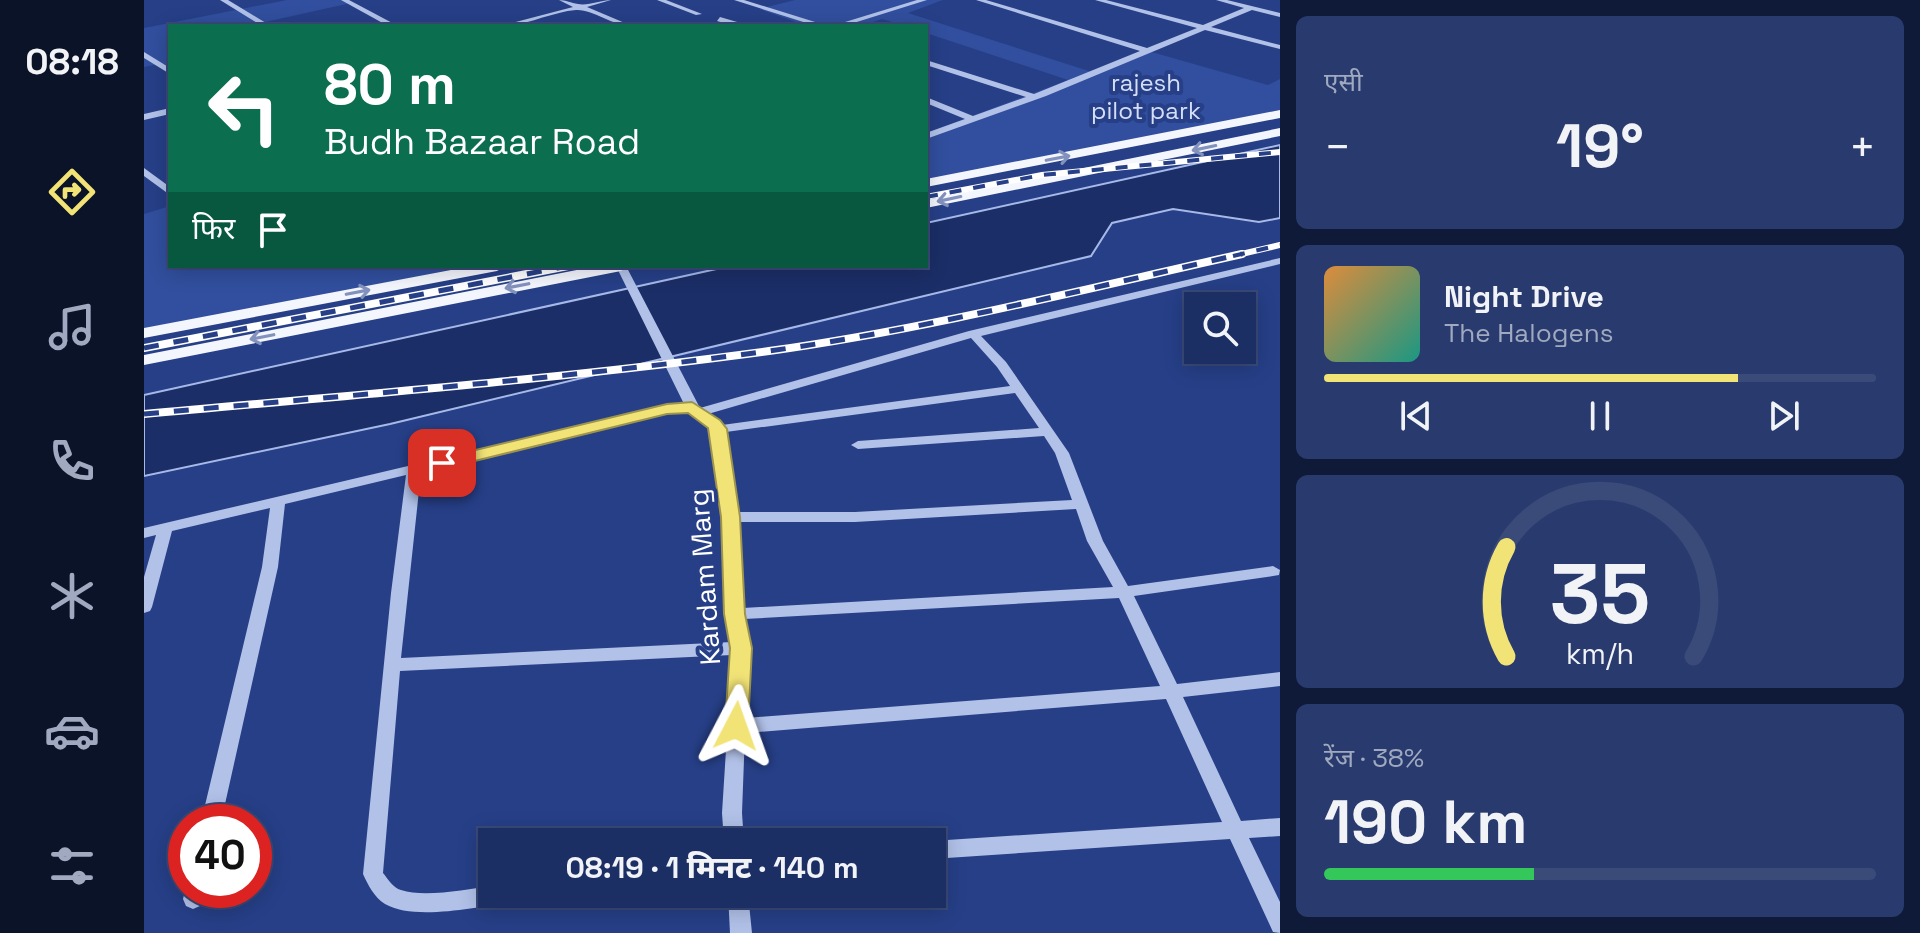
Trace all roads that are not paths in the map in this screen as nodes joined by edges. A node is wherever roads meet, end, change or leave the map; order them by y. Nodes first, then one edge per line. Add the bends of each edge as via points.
1 (223, 0) edge
2 (344, 0) edge
3 (562, 0) edge
4 (608, 0) edge
5 (660, 0) edge
6 (737, 0) edge
7 (924, 0) edge
8 (979, 0) edge
9 (1098, 0) edge
10 (1219, 0) edge
11 (580, 7) junction
12 (1251, 8) junction
13 (1279, 13) edge
14 (698, 14) dead end
15 (720, 19) dead end
16 (264, 24) edge
17 (390, 24) edge
18 (512, 24) edge
19 (623, 24) edge
20 (735, 24) edge
21 (817, 24) edge
22 (843, 24) edge
23 (1203, 28) junction
24 (1280, 47) edge
25 (1148, 51) junction
26 (144, 54) edge
27 (928, 63) edge
28 (168, 71) edge
29 (1034, 97) junction
30 (928, 101) edge
31 (168, 111) edge
32 (1280, 114) edge
33 (144, 117) edge
34 (973, 119) junction
35 (1280, 132) edge
36 (928, 135) edge
37 (144, 171) edge
38 (928, 183) edge
39 (168, 190) edge
40 (928, 204) edge
41 (1280, 261) edge
42 (611, 268) edge
43 (622, 268) edge
44 (460, 269) edge
45 (144, 333) edge
46 (973, 334) junction
47 (144, 360) edge
48 (1019, 389) junction
49 (696, 410) junction
50 (719, 429) junction
51 (1047, 432) junction
52 (858, 445) dead end
53 (414, 470) junction
54 (278, 503) junction
55 (1082, 504) junction
56 (730, 517) junction
57 (165, 528) junction
58 (144, 533) edge
59 (1273, 571) dead end
60 (1123, 592) junction
61 (144, 607) edge
62 (735, 614) junction
63 (741, 648) junction
64 (393, 665) junction
65 (1280, 679) edge
66 (1171, 692) junction
67 (736, 726) junction
68 (215, 804) edge
69 (1280, 827) edge
70 (733, 828) edge
71 (1234, 829) junction
72 (946, 849) edge
73 (478, 896) edge
74 (739, 908) edge
75 (1280, 925) edge
76 (741, 933) edge

1 - 16 street
2 - 17 street
3 - 11 street
4 - 11 street
5 - 14 street
6 - 21 street
7 - 22 street
8 - 25 street
9 - 23 street
10 - 12 street
11 - 18 street
11 - 19 street
12 - 13 street
12 - 23 street
15 - 20 street
23 - 24 street
23 - 25 street
25 - 29 street
26 - 28 street
27 - 29 street
29 - 34 street
30 - 34 street
31 - 33 street
38 -> 32 main road
34 - 36 street
35 -> 40 main road
37 - 39 street
41 - 46 street
42 -> 47 main road
43 - 49 street
45 -> 44 main road
46 - 48 street
46 - 49 street
48 - 50 street
48 - 51 street
49 - 50 street
49 - 53 street via 667,409
50 - 56 street, Kardam Marg
51 - 52 street
51 - 55 street via 1062,453
53 - 54 street
53 - 64 street
54 - 57 street
54 - 68 street via 270,567
55 - 56 street via 855,517
55 - 60 street
56 - 62 street, Kardam Marg
57 - 58 street
57 - 61 street
59 - 60 street
60 - 62 street
60 - 66 street
62 - 63 street, Kardam Marg
63 - 64 street
63 - 67 street, Kardam Marg
64 - 73 street via 373,874 394,898
65 - 66 street
66 - 67 street
66 - 71 street
67 - 70 street, Kardam Marg
69 - 71 street
71 - 72 street
71 - 75 street
74 - 76 street

